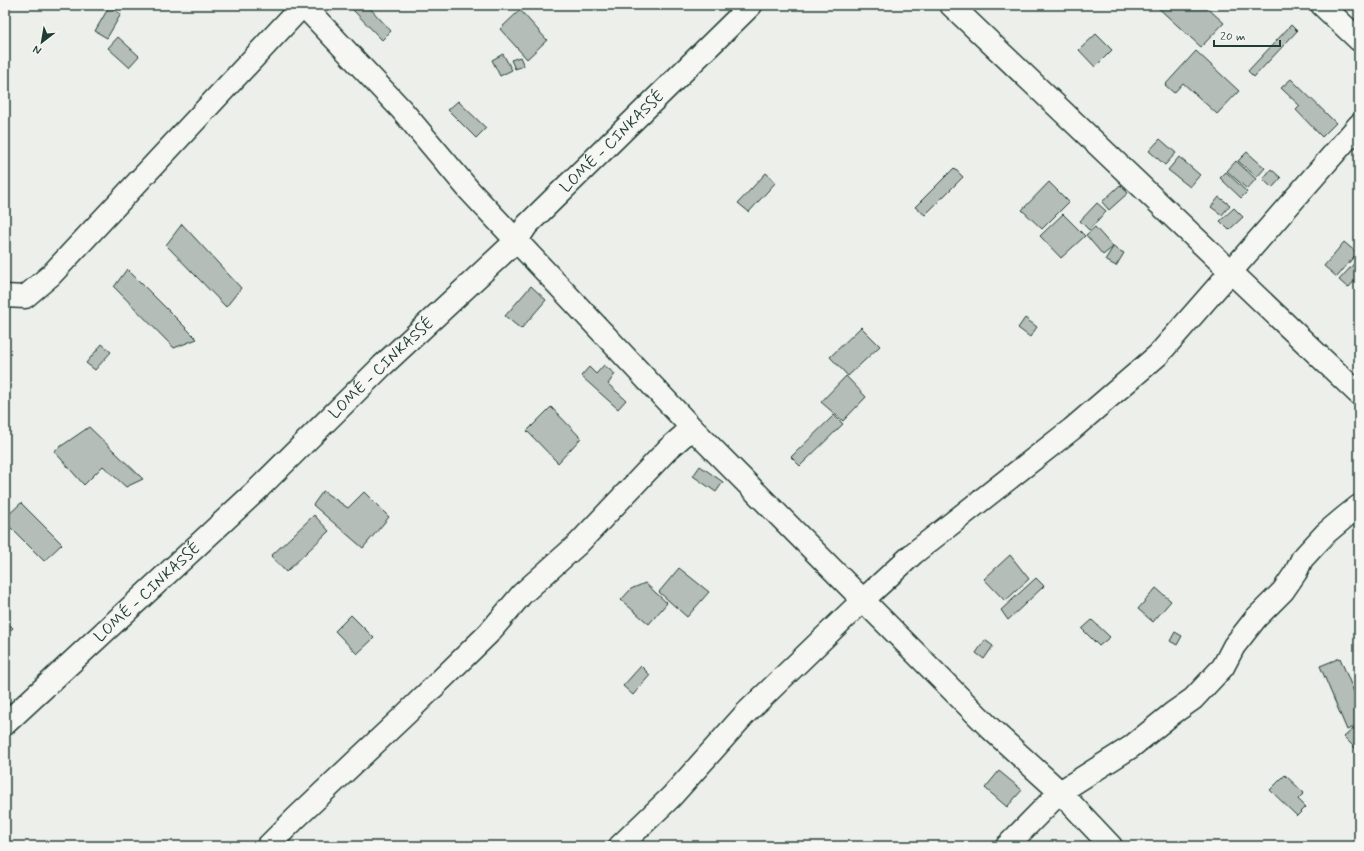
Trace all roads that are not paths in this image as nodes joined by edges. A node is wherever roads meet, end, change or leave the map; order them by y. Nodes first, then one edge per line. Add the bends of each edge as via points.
1 (303, 5) edge
2 (751, 5) edge
3 (951, 5) edge
4 (1322, 5) edge
5 (1359, 40) edge
6 (1359, 125) edge
7 (517, 240) junction
8 (1231, 271) junction
9 (5, 296) edge
10 (1359, 394) edge
11 (692, 428) junction
12 (1359, 506) edge
13 (863, 600) junction
14 (6, 722) edge
15 (1060, 792) junction
16 (268, 846) edge
17 (620, 846) edge
18 (1007, 846) edge
19 (1111, 846) edge

1 - 7 main road via 401,109 469,190
1 - 9 main road via 52,275 25,298
2 - 7 main road, LOMÉ - CINKASSÉ via 527,225
3 - 8 main road
4 - 5 main road
6 - 8 main road
7 - 11 main road
7 - 14 main road, LOMÉ - CINKASSÉ via 382,366 255,492
8 - 10 main road
8 - 13 main road via 1158,355 1072,429 914,553
11 - 13 main road
11 - 16 main road via 667,450 578,544 522,594 488,634
12 - 15 main road via 1344,516 1302,558 1283,591 1256,618 1234,646 1223,667 1193,699 1131,748
13 - 15 main road via 991,729
13 - 17 main road via 746,713 671,797
15 - 18 main road
15 - 19 main road

